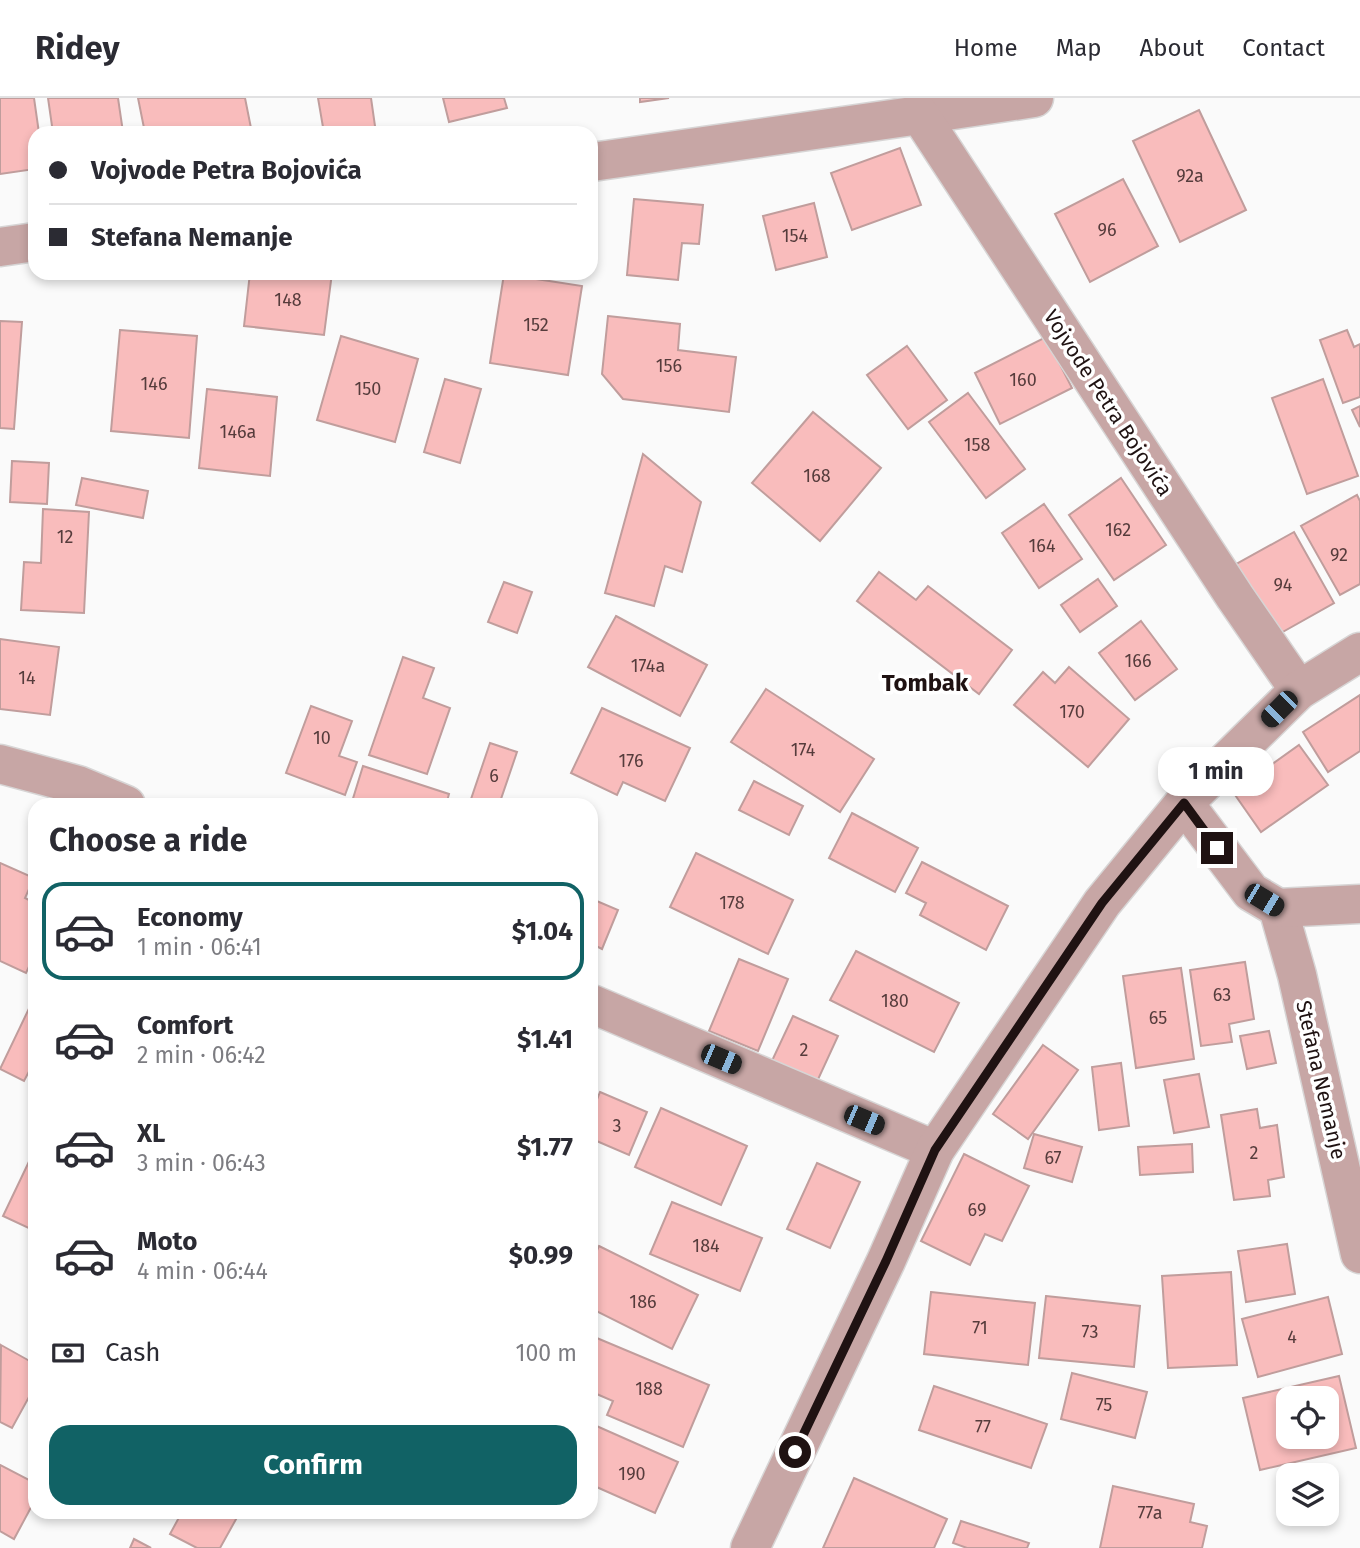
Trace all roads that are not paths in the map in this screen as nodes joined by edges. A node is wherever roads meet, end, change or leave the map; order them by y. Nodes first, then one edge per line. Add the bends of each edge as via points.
1 (1034, 98) edge
2 (920, 114) junction
3 (598, 161) edge
4 (28, 243) edge
5 (0, 247) edge
6 (1360, 652) edge
7 (1299, 690) junction
8 (0, 764) edge
9 (109, 798) edge
10 (1184, 803) junction
11 (1360, 904) edge
12 (1278, 908) junction
13 (598, 1007) edge
14 (935, 1150) junction
15 (1360, 1254) edge
16 (750, 1548) edge

1 - 2 street
2 - 3 street
2 - 7 street, Vojvode Petra Bojovića
4 - 5 street
6 - 7 street
7 - 10 street
8 - 9 street
10 - 12 street via 1251,892
10 - 14 street via 1102,903
11 - 12 street
12 - 15 street, Stefana Nemanje
13 - 14 street
14 - 16 street

